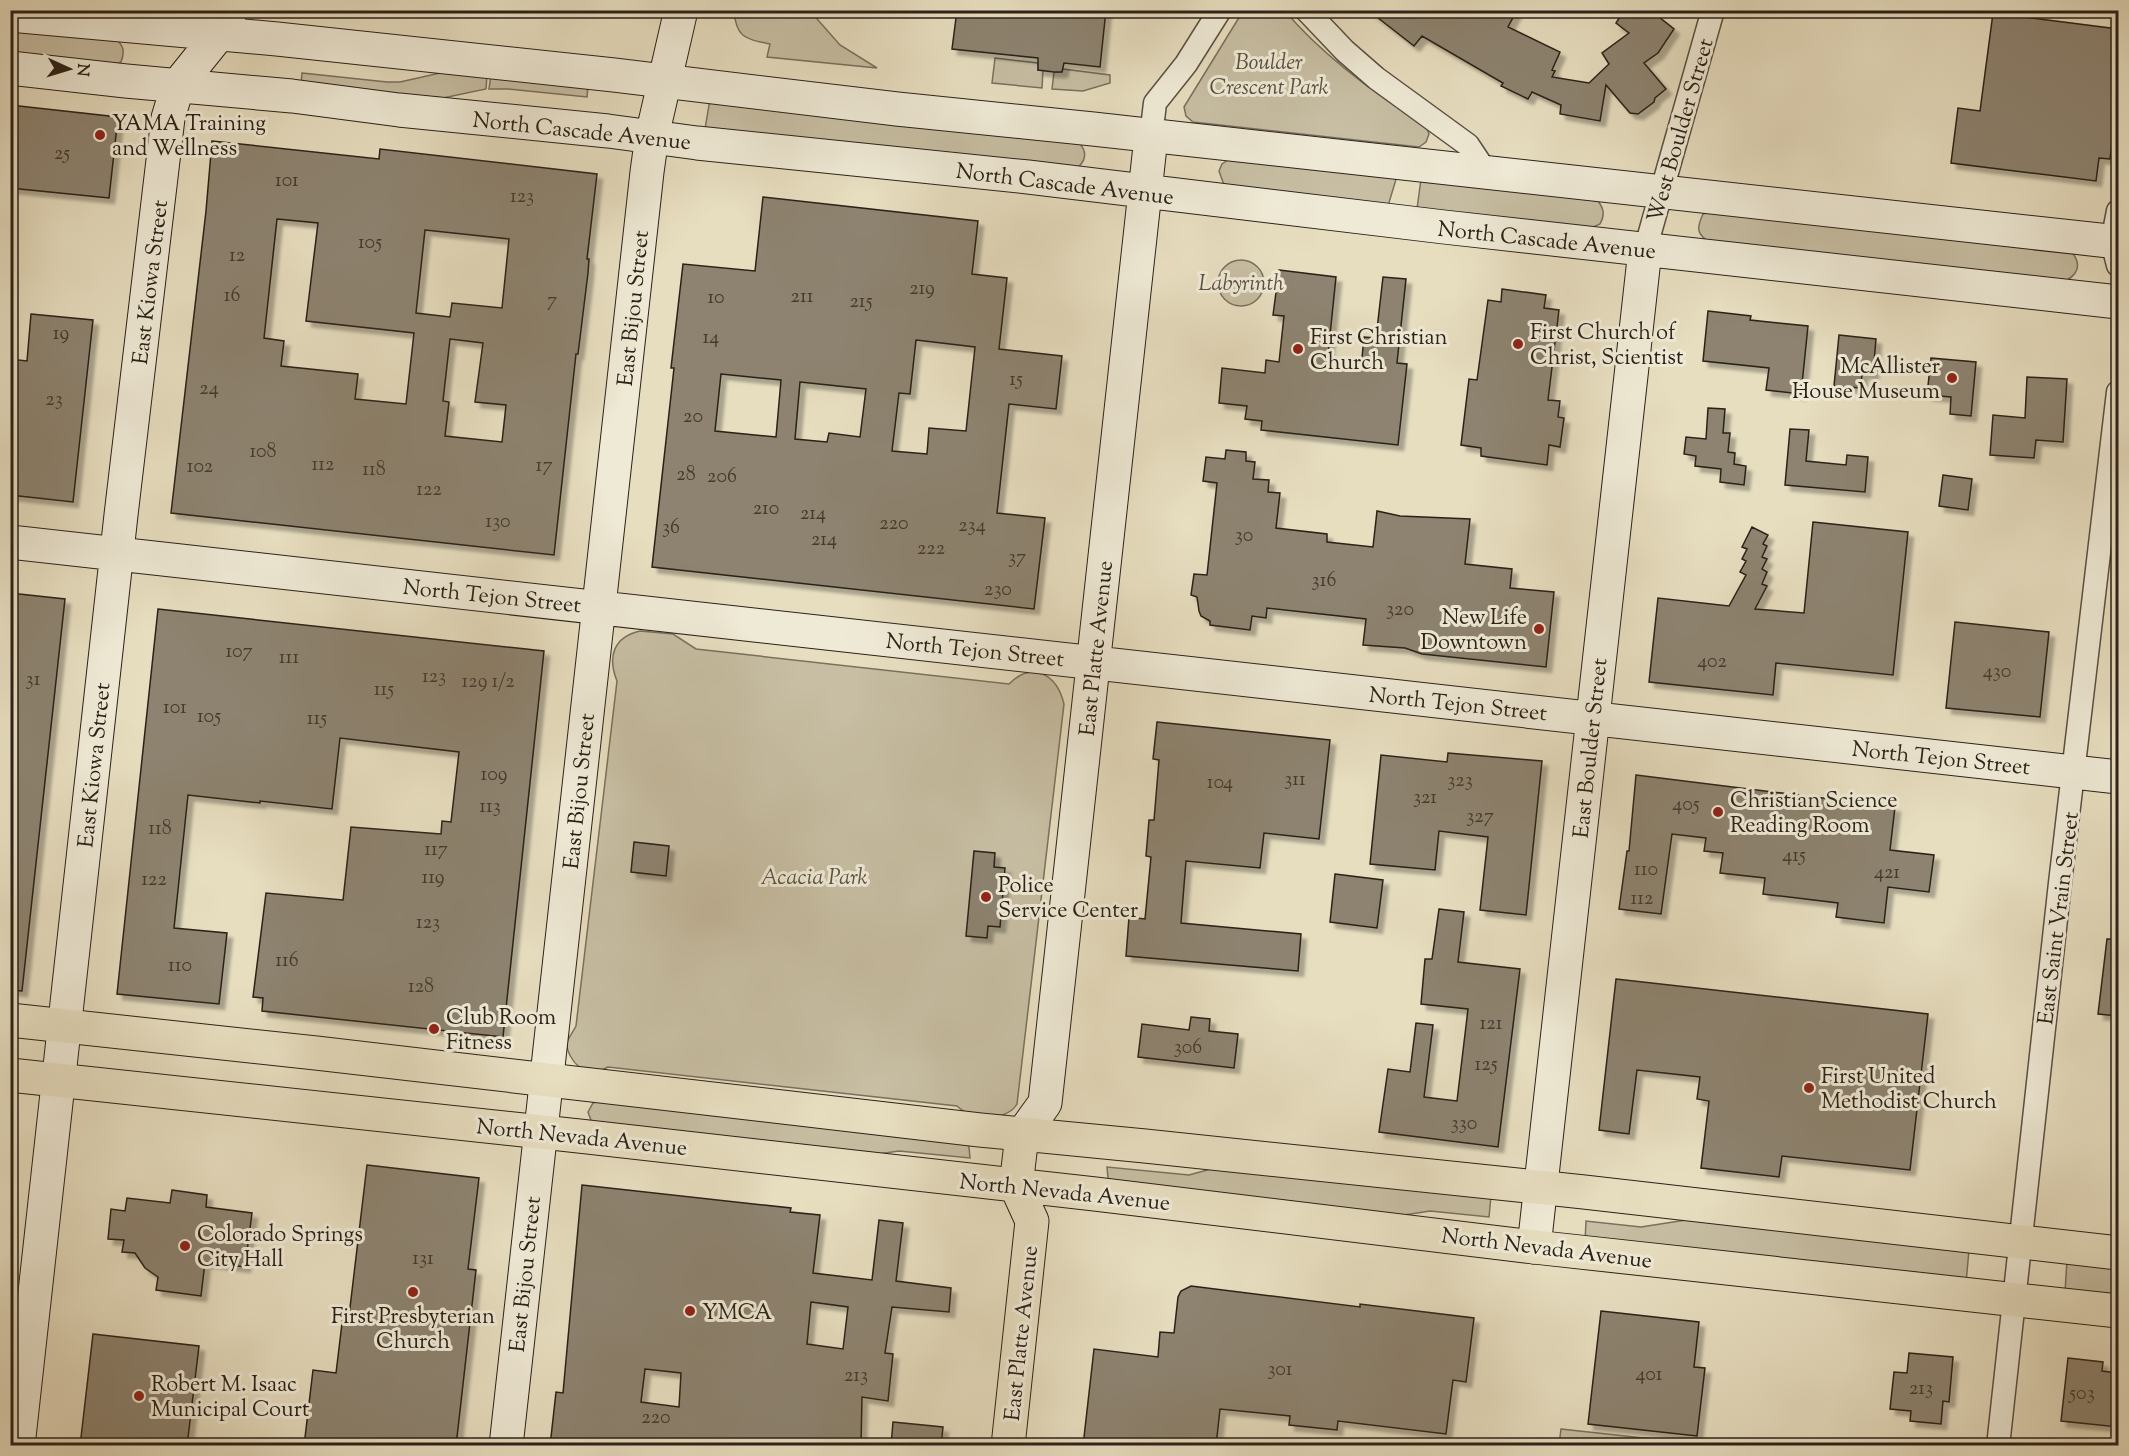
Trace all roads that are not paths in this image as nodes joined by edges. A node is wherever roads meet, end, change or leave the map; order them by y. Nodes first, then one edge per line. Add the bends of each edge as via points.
1 (681, 10) edge
2 (1220, 10) edge
3 (1306, 10) edge
4 (1713, 10) edge
5 (10, 15) edge
6 (225, 22) edge
7 (10, 68) edge
8 (664, 81) junction
9 (178, 85) junction
10 (652, 136) junction
11 (1151, 137) junction
12 (1486, 172) junction
13 (1660, 192) junction
14 (1145, 193) junction
15 (2117, 240) edge
16 (1645, 250) junction
17 (2118, 302) edge
18 (2118, 392) edge
19 (10, 542) edge
20 (117, 554) junction
21 (598, 607) junction
22 (1093, 662) junction
23 (1593, 718) junction
24 (2074, 771) junction
25 (2118, 777) edge
26 (10, 1020) edge
27 (64, 1026) junction
28 (10, 1075) edge
29 (58, 1078) junction
30 (546, 1080) junction
31 (1045, 1103) junction
32 (541, 1132) junction
33 (1022, 1135) junction
34 (1063, 1139) junction
35 (1016, 1186) junction
36 (1541, 1188) junction
37 (1058, 1191) junction
38 (1032, 1221) junction
39 (2020, 1242) junction
40 (1534, 1246) junction
41 (2118, 1253) edge
42 (2015, 1299) junction
43 (2118, 1311) edge
44 (18, 1446) edge
45 (506, 1446) edge
46 (1008, 1446) edge
47 (1998, 1446) edge

1 - 8 main road, East Bijou Street
2 - 11 street via 1155,103
3 - 12 street via 1376,78 1468,145
4 - 13 street, West Boulder Street
5 - 6 main road
6 - 8 main road
6 - 9 main road
7 - 9 main road, North Cascade Avenue
8 - 10 main road, East Bijou Street
8 - 11 main road
9 - 10 main road, North Cascade Avenue
9 - 20 main road, East Kiowa Street via 168,118
10 - 14 main road, North Cascade Avenue
10 - 21 main road, East Bijou Street
11 - 12 main road
11 - 14 main road, East Platte Avenue
12 - 13 main road
13 - 15 main road
13 - 16 street, West Boulder Street
14 - 16 main road, North Cascade Avenue
14 - 22 main road, East Platte Avenue
16 - 17 main road, North Cascade Avenue
16 - 23 main road, East Boulder Street
18 - 24 street, East Saint Vrain Street
19 - 20 main road, North Tejon Street
20 - 21 main road, North Tejon Street
20 - 27 main road, East Kiowa Street
21 - 22 main road, North Tejon Street
21 - 30 main road, East Bijou Street
22 - 23 main road, North Tejon Street
22 - 31 main road, East Platte Avenue
23 - 24 main road, North Tejon Street
23 - 36 main road, East Boulder Street
24 - 25 main road, North Tejon Street
24 - 39 street, East Saint Vrain Street
26 - 27 main road
27 - 29 main road, East Kiowa Street
27 - 30 main road
28 - 29 main road, North Nevada Avenue
29 - 32 main road, North Nevada Avenue
29 - 44 main road, East Kiowa Street
30 - 32 main road, East Bijou Street
30 - 33 main road
31 - 33 main road, East Platte Avenue
31 - 34 main road
32 - 35 main road, North Nevada Avenue
32 - 45 main road, East Bijou Street
33 - 34 main road
33 - 35 main road, East Platte Avenue
34 - 36 main road
34 - 37 main road
35 - 37 main road, North Nevada Avenue
35 - 38 main road, East Platte Avenue
36 - 39 main road
36 - 40 main road, East Boulder Street
37 - 38 main road, East Platte Avenue
37 - 40 main road, North Nevada Avenue
38 - 46 main road, East Platte Avenue
39 - 41 main road
39 - 42 street, East Saint Vrain Street
40 - 42 main road, North Nevada Avenue
42 - 43 main road, North Nevada Avenue
42 - 47 street, East Saint Vrain Street

